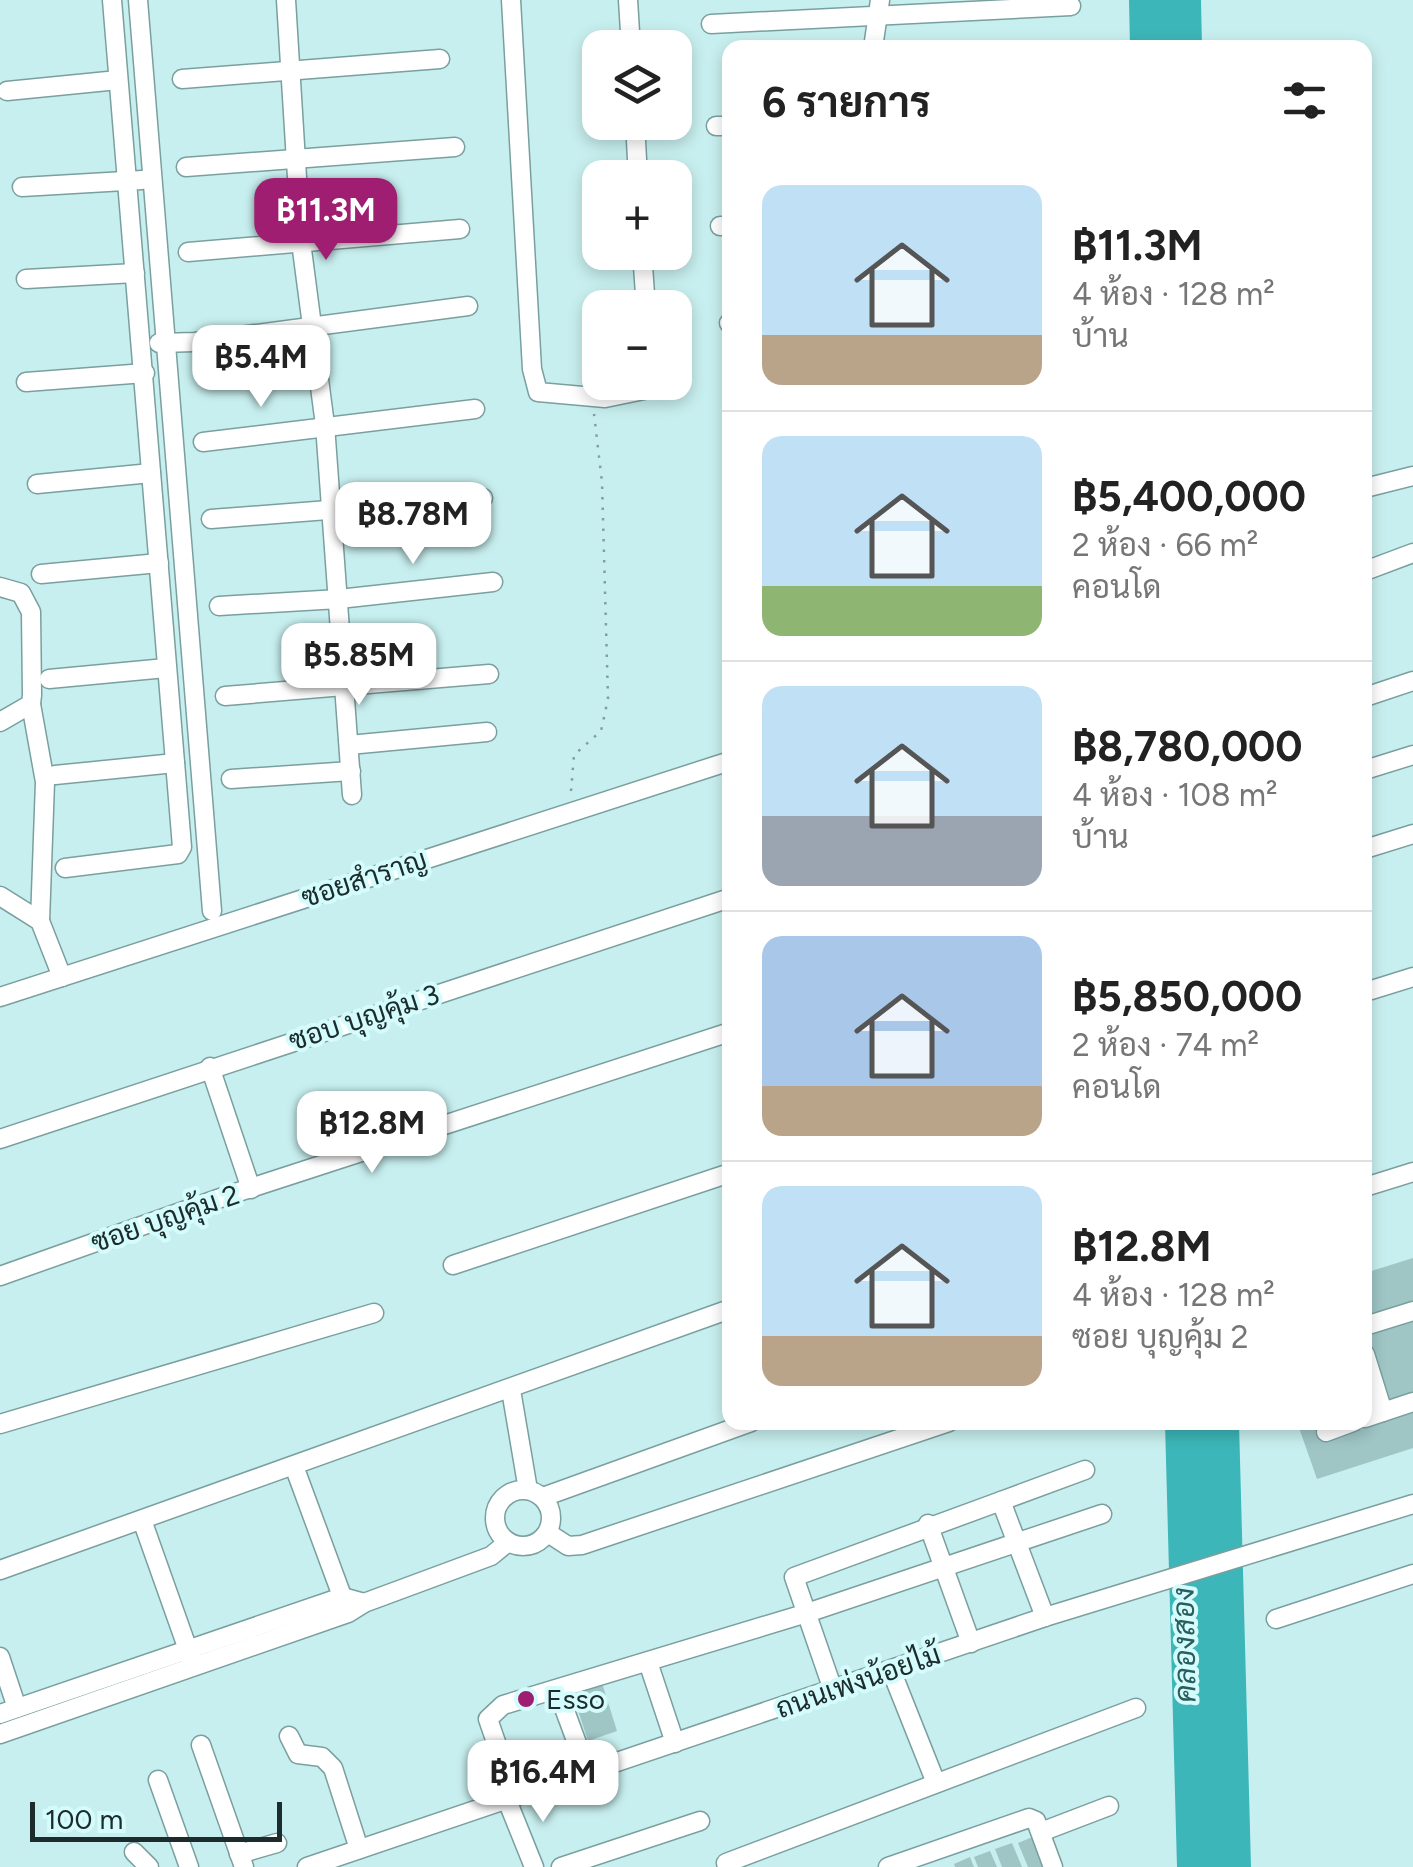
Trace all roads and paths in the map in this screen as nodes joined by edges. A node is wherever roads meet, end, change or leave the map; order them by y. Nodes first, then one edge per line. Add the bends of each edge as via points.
1 (112, 0) edge
2 (138, 0) edge
3 (286, 0) edge
4 (512, 0) edge
5 (628, 0) edge
6 (1071, 6) dead end
7 (879, 7) edge
8 (712, 24) dead end
9 (630, 30) edge
10 (874, 40) edge
11 (440, 59) dead end
12 (290, 74) junction
13 (182, 79) dead end
14 (118, 80) junction
15 (7, 90) dead end
16 (455, 147) dead end
17 (295, 158) junction
18 (186, 168) dead end
19 (152, 179) junction
20 (130, 180) junction
21 (22, 187) dead end
22 (460, 229) dead end
23 (301, 242) junction
24 (188, 252) dead end
25 (135, 273) junction
26 (26, 280) dead end
27 (468, 306) dead end
28 (312, 326) junction
29 (167, 342) junction
30 (143, 344) junction
31 (144, 373) junction
32 (26, 382) dead end
33 (582, 397) edge
34 (592, 400) edge
35 (475, 409) dead end
36 (325, 426) junction
37 (203, 442) dead end
38 (151, 473) junction
39 (1413, 476) edge
40 (37, 484) dead end
41 (1372, 486) edge
42 (483, 498) dead end
43 (331, 510) junction
44 (211, 518) dead end
45 (1413, 553) edge
46 (159, 563) junction
47 (1372, 568) edge
48 (41, 574) dead end
49 (492, 582) dead end
50 (0, 587) edge
51 (339, 600) junction
52 (220, 606) dead end
53 (166, 668) junction
54 (489, 674) dead end
55 (50, 679) dead end
56 (1413, 681) edge
57 (345, 686) junction
58 (1372, 695) edge
59 (225, 696) dead end
60 (32, 704) junction
61 (0, 722) edge
62 (487, 732) dead end
63 (349, 745) junction
64 (1413, 755) edge
65 (175, 763) junction
66 (722, 763) edge
67 (1372, 768) edge
68 (351, 771) junction
69 (55, 775) dead end
70 (231, 780) dead end
71 (352, 794) dead end
72 (572, 809) junction
73 (1413, 834) edge
74 (1372, 848) edge
75 (65, 868) dead end
76 (0, 896) edge
77 (722, 901) edge
78 (212, 911) dead end
79 (40, 921) junction
80 (1413, 976) edge
81 (62, 977) junction
82 (1372, 990) edge
83 (0, 998) edge
84 (722, 1035) edge
85 (210, 1067) junction
86 (0, 1139) edge
87 (1413, 1172) edge
88 (722, 1176) edge
89 (1372, 1185) edge
90 (252, 1188) junction
91 (452, 1265) dead end
92 (0, 1276) edge
93 (1413, 1310) edge
94 (722, 1312) edge
95 (374, 1313) dead end
96 (1372, 1324) edge
97 (511, 1390) junction
98 (1413, 1402) edge
99 (1374, 1416) edge
100 (0, 1424) edge
101 (727, 1430) edge
102 (925, 1430) edge
103 (1331, 1430) edge
104 (1326, 1432) dead end
105 (294, 1466) junction
106 (1085, 1470) dead end
107 (535, 1493) junction
108 (1001, 1501) junction
109 (1413, 1504) edge
110 (1102, 1514) dead end
111 (142, 1520) junction
112 (928, 1524) junction
113 (548, 1533) junction
114 (1016, 1541) junction
115 (508, 1542) junction
116 (942, 1568) junction
117 (0, 1570) edge
118 (1413, 1574) edge
119 (351, 1605) junction
120 (807, 1613) junction
121 (1045, 1616) junction
122 (1276, 1619) dead end
123 (971, 1643) junction
124 (0, 1657) edge
125 (192, 1658) junction
126 (648, 1662) junction
127 (891, 1670) junction
128 (557, 1689) junction
129 (832, 1690) junction
130 (1136, 1708) dead end
131 (9, 1711) edge
132 (0, 1734) edge
133 (289, 1736) dead end
134 (675, 1743) junction
135 (202, 1745) dead end
136 (580, 1752) junction
137 (588, 1773) junction
138 (508, 1778) junction
139 (158, 1780) dead end
140 (936, 1783) junction
141 (511, 1799) junction
142 (1109, 1806) dead end
143 (700, 1821) dead end
144 (1041, 1832) junction
145 (277, 1842) dead end
146 (359, 1849) junction
147 (134, 1852) dead end
148 (242, 1861) edge
149 (726, 1863) dead end
150 (148, 1867) edge
151 (190, 1867) edge
152 (307, 1867) edge
153 (534, 1867) edge
154 (562, 1867) edge
155 (888, 1867) edge
156 (1053, 1867) edge

1 - 14 street
2 - 19 street
3 - 12 street
4 - 33 street via 534,379 544,395
5 - 9 street
6 - 7 street
7 - 8 street
7 - 10 street
11 - 12 street
12 - 13 street
12 - 17 street
14 - 15 street
14 - 20 street
16 - 17 street
17 - 18 street
17 - 23 street
19 - 20 street
19 - 29 street
20 - 21 street
20 - 25 street
22 - 23 street
23 - 24 street
23 - 28 street
25 - 26 street
25 - 30 street
27 - 28 street
28 - 29 street
28 - 36 street
29 - 30 street
29 - 78 street
30 - 31 street
31 - 32 street
31 - 38 street
34 - 72 path via 602,482 608,700 601,731 574,755
35 - 36 street
36 - 37 street
36 - 43 street
38 - 40 street
38 - 46 street
39 - 41 street
42 - 43 street
43 - 44 street
43 - 51 street
45 - 47 street
46 - 48 street
46 - 53 street
49 - 51 street
50 - 60 street via 20,593 31,612
51 - 52 street
51 - 57 street
53 - 55 street
53 - 65 street
54 - 57 street
56 - 58 street
57 - 59 street
57 - 63 street
60 - 61 street
60 - 79 street via 46,800
62 - 63 street
63 - 68 street
64 - 67 street
65 - 69 street
65 - 75 street via 181,852
66 - 72 street, ซอยสำราญ
68 - 70 street
68 - 71 street
72 - 81 street, ซอยสำราญ
73 - 74 street
76 - 79 street
77 - 85 street, ซอบ บุญคุ้ม 3
79 - 81 street
80 - 82 street
81 - 83 street, ซอยสำราญ
84 - 90 street, ซอย บุญคุ้ม 2
85 - 86 street, ซอบ บุญคุ้ม 3
85 - 90 street
87 - 89 street
88 - 91 street
90 - 92 street, ซอย บุญคุ้ม 2
93 - 96 street
94 - 97 street
95 - 100 street
97 - 105 street
97 - 107 street
98 - 99 street
101 - 107 street
102 - 113 street via 582,1546
103 - 104 street
105 - 111 street
105 - 119 street
106 - 108 street
107 - 113 street via 551,1511
107 - 115 street via 510,1493 496,1510 497,1530
108 - 112 street
108 - 114 street
109 - 121 street, ถนนเพ่งน้อยไม้
110 - 114 street
111 - 117 street
111 - 125 street
112 - 116 street
112 - 120 street via 797,1574
113 - 115 street via 527,1546
114 - 116 street
114 - 121 street
115 - 119 street via 492,1556
116 - 120 street
116 - 123 street
118 - 122 street
119 - 125 street
120 - 126 street
120 - 129 street
121 - 123 street, ถนนเพ่งน้อยไม้
123 - 127 street, ถนนเพ่งน้อยไม้
124 - 131 street
125 - 131 street
125 - 132 street
126 - 128 street
126 - 134 street
127 - 129 street, ถนนเพ่งน้อยไม้
127 - 140 street
128 - 136 street
128 - 138 street via 503,1705 488,1719
129 - 134 street, ถนนเพ่งน้อยไม้
130 - 140 street
133 - 146 street via 298,1754 322,1756 332,1768
134 - 137 street, ถนนเพ่งน้อยไม้
135 - 148 street
136 - 137 street
136 - 138 street
137 - 141 street, ถนนเพ่งน้อยไม้
138 - 141 street
139 - 151 street
140 - 149 street
141 - 146 street, ถนนเพ่งน้อยไม้
141 - 153 street
142 - 144 street
143 - 154 street
144 - 155 street via 1028,1818
144 - 156 street
145 - 148 street
146 - 152 street, ถนนเพ่งน้อยไม้
147 - 150 street

